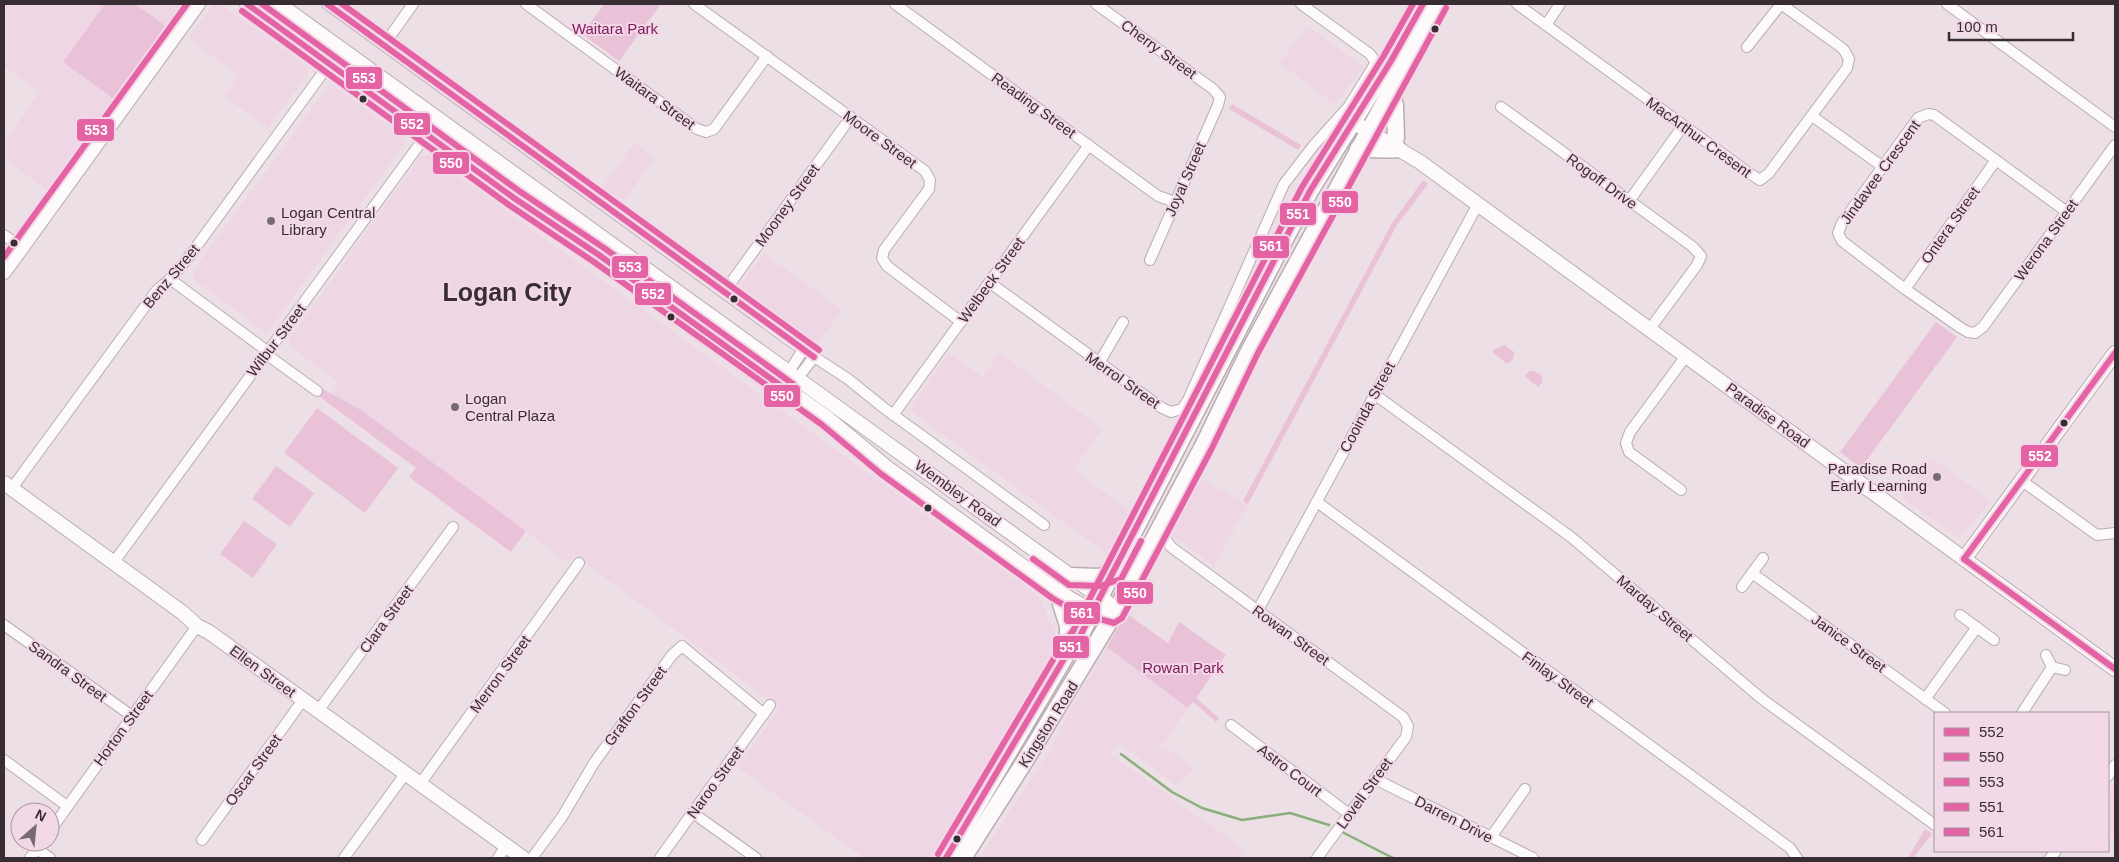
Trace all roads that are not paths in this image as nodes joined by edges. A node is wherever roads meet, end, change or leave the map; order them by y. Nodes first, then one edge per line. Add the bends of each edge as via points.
1 (192, 4) edge
2 (198, 4) edge
3 (247, 4) edge
4 (280, 4) edge
5 (327, 4) edge
6 (414, 4) edge
7 (526, 4) edge
8 (694, 4) edge
9 (895, 4) edge
10 (1096, 4) edge
11 (1301, 4) edge
12 (1423, 4) edge
13 (1438, 4) edge
14 (1517, 4) edge
15 (1560, 4) edge
16 (1781, 4) edge
17 (1948, 4) edge
18 (538, 7) edge
19 (186, 20) junction
20 (1546, 25) junction
21 (384, 45) junction
22 (1747, 47) dead end
23 (767, 56) junction
24 (330, 64) junction
25 (1390, 91) junction
26 (1220, 97) joint
27 (1501, 108) dead end
28 (1812, 116) junction
29 (851, 117) junction
30 (1356, 118) junction
31 (438, 119) junction
32 (1683, 126) junction
33 (1370, 127) junction
34 (2115, 127) edge
35 (427, 134) junction
36 (1397, 143) junction
37 (2115, 145) edge
38 (1089, 146) junction
39 (1358, 149) junction
40 (1996, 160) junction
41 (1883, 167) junction
42 (1629, 201) junction
43 (1175, 202) junction
44 (1478, 204) junction
45 (2067, 212) junction
46 (4, 234) edge
47 (1259, 240) junction
48 (22, 248) junction
49 (1280, 250) junction
50 (1150, 260) dead end
51 (4, 272) edge
52 (170, 279) junction
53 (989, 282) junction
54 (1905, 289) junction
55 (724, 292) junction
56 (961, 322) junction
57 (1123, 322) dead end
58 (1649, 330) junction
59 (1975, 333) joint
60 (267, 350) junction
61 (804, 350) junction
62 (2115, 353) edge
63 (1686, 356) junction
64 (814, 357) junction
65 (1099, 363) junction
66 (794, 375) junction
67 (783, 388) junction
68 (318, 391) dead end
69 (1374, 394) junction
70 (893, 415) junction
71 (2022, 481) junction
72 (8, 486) edge
73 (1681, 490) dead end
74 (1317, 502) junction
75 (1044, 525) dead end
76 (453, 527) dead end
77 (2115, 533) edge
78 (1156, 536) junction
79 (1170, 546) junction
80 (1763, 558) dead end
81 (1964, 559) junction
82 (114, 562) junction
83 (579, 563) dead end
84 (1114, 573) junction
85 (1752, 573) junction
86 (1071, 576) junction
87 (1742, 587) dead end
88 (1057, 591) junction
89 (1098, 603) junction
90 (1258, 610) junction
91 (1115, 612) junction
92 (1960, 615) dead end
93 (4, 625) edge
94 (197, 626) junction
95 (1977, 627) junction
96 (1994, 640) dead end
97 (1071, 647) junction
98 (2046, 655) dead end
99 (2052, 667) junction
100 (2115, 669) edge
101 (2065, 670) dead end
102 (1925, 699) junction
103 (303, 700) junction
104 (770, 705) dead end
105 (318, 711) junction
106 (1944, 712) edge
107 (2023, 712) edge
108 (764, 714) junction
109 (132, 716) junction
110 (1231, 725) dead end
111 (1408, 726) joint
112 (4, 760) edge
113 (405, 774) junction
114 (1374, 779) junction
115 (420, 784) junction
116 (1524, 789) dead end
117 (67, 806) junction
118 (693, 812) junction
119 (1350, 814) junction
120 (60, 816) edge
121 (1934, 824) edge
122 (1491, 837) junction
123 (202, 840) dead end
124 (506, 846) junction
125 (344, 858) edge
126 (498, 858) edge
127 (523, 858) edge
128 (532, 858) edge
129 (660, 858) edge
130 (756, 858) edge
131 (946, 858) edge
132 (963, 858) edge
133 (1317, 858) edge
134 (1533, 858) edge
135 (1797, 858) edge

1 - 19 main road
2 - 19 main road
3 - 24 main road, Wembley Road
4 - 31 main road, Wembley Road
5 - 21 street, Wembley Road
6 - 21 street
7 - 18 street, Waitara Street
8 - 23 street, Moore Street
9 - 38 street, Reading Street
10 - 26 street, Cherry Street
11 - 47 street, Merrol Street via 1374,60 1372,70 1357,95 1284,184
12 - 30 main road, Kingston Road
13 - 25 main road, Kingston Road
14 - 20 street, MacArthur Cresent
15 - 20 street
16 - 22 street
16 - 28 street, MacArthur Cresent via 1838,45 1849,59 1847,68
17 - 34 street
18 - 23 street, Waitara Street via 697,129 706,132 714,128
19 - 48 main road
20 - 32 street, MacArthur Cresent
21 - 55 street, Wembley Road
23 - 29 street, Moore Street
24 - 35 main road, Wembley Road
24 - 52 street, Benz Street
25 - 33 main road, Kingston Road
25 - 36 main road
26 - 43 street, Joyal Street
27 - 42 street, Rogoff Drive
28 - 32 street, MacArthur Cresent via 1769,173 1760,180
28 - 41 street
29 - 55 street, Mooney Street
29 - 56 street, Moore Street via 925,171 930,180 929,189 884,250 882,258 887,266
30 - 33 main road, Paradise Road
30 - 49 main road, Kingston Road via 1318,177
31 - 35 street, Wilbur Street
31 - 66 main road, Wembley Road
32 - 42 street
33 - 36 main road, Paradise Road
33 - 39 main road, Kingston Road
35 - 60 street, Wilbur Street
35 - 67 main road, Wembley Road
36 - 39 main road via 1387,150
36 - 44 main road, Paradise Road
37 - 45 street, Werona Street
38 - 43 street, Reading Street via 1158,196
38 - 53 street, Welbeck Street
39 - 78 main road, Kingston Road via 1250,349
40 - 41 street, Jindavee Crescent via 1928,114 1918,118
40 - 45 street, Jindavee Crescent
40 - 54 street, Ontera Street
41 - 54 street, Jindavee Crescent via 1842,223 1838,234 1842,241
42 - 58 street, Rogoff Drive via 1701,256
43 - 50 street, Joyal Street
44 - 58 main road, Paradise Road
44 - 69 street, Cooinda Street
45 - 59 street, Werona Street via 1983,327
46 - 48 street
47 - 49 street
47 - 65 street, Merrol Street via 1182,409 1174,412 1165,410
48 - 51 main road
49 - 84 main road, Kingston Road
52 - 60 street
52 - 72 street, Benz Street via 157,290
53 - 56 street, Welbeck Street
53 - 65 street, Merrol Street
54 - 59 street, Jindavee Crescent via 1961,328
55 - 61 street, Wembley Road
56 - 70 street, Welbeck Street
57 - 65 street
58 - 63 main road, Paradise Road
60 - 68 street via 270,357
60 - 82 street, Wilbur Street
61 - 64 street, Wembley Road
61 - 66 street
62 - 71 main road
63 - 73 street via 1630,432 1626,443 1629,452
63 - 81 main road, Paradise Road
64 - 66 street
64 - 70 street, Wembley Road via 848,378
66 - 67 street
66 - 86 main road, Wembley Road
67 - 88 main road, Wembley Road
69 - 74 street, Cooinda Street
69 - 121 street, Marday Street via 1571,537 1762,699
70 - 75 street, Wembley Road
71 - 77 street via 2097,535
71 - 81 main road
72 - 82 main road, Ellen Street
74 - 90 street, Cooinda Street
74 - 135 street, Finlay Street via 1790,848
76 - 105 street, Clara Street
78 - 79 street, Rowan Street
78 - 79 street, Rowan Street
78 - 91 main road, Kingston Road
79 - 90 street, Rowan Street
80 - 85 street
81 - 100 main road, Paradise Road
82 - 94 main road, Ellen Street
83 - 115 street, Merron Street
84 - 86 main road via 1099,577
84 - 89 main road, Kingston Road
85 - 87 street
85 - 102 street, Janice Street
86 - 89 main road, Wembley Road
88 - 89 main road, Wembley Road via 1074,602
88 - 97 main road
89 - 91 main road, Wembley Road
89 - 97 main road, Kingston Road
90 - 111 street, Rowan Street via 1403,717
91 - 132 main road, Kingston Road
92 - 95 street
93 - 109 street, Sandra Street
94 - 103 main road, Ellen Street
94 - 109 street, Horton Street
95 - 96 street
95 - 102 street
97 - 131 main road, Kingston Road
98 - 99 street
99 - 101 street
99 - 107 street
102 - 106 street, Janice Street
103 - 105 main road, Ellen Street
103 - 123 street, Oscar Street
104 - 108 street, Naroo Street
105 - 113 main road, Ellen Street
108 - 118 street, Naroo Street
108 - 128 street, Grafton Street via 682,646 672,655 594,763 562,817
109 - 117 street, Horton Street
110 - 119 street, Astro Court
111 - 114 street, Lovell Street via 1406,737
112 - 117 street
113 - 115 main road, Ellen Street
113 - 125 street
114 - 119 street, Lovell Street
114 - 122 street, Darren Drive
115 - 124 main road, Ellen Street
116 - 122 street
117 - 120 street, Horton Street
118 - 129 street, Naroo Street
118 - 130 street
119 - 133 street, Lovell Street
122 - 134 street, Darren Drive
124 - 126 street
124 - 127 main road, Ellen Street

